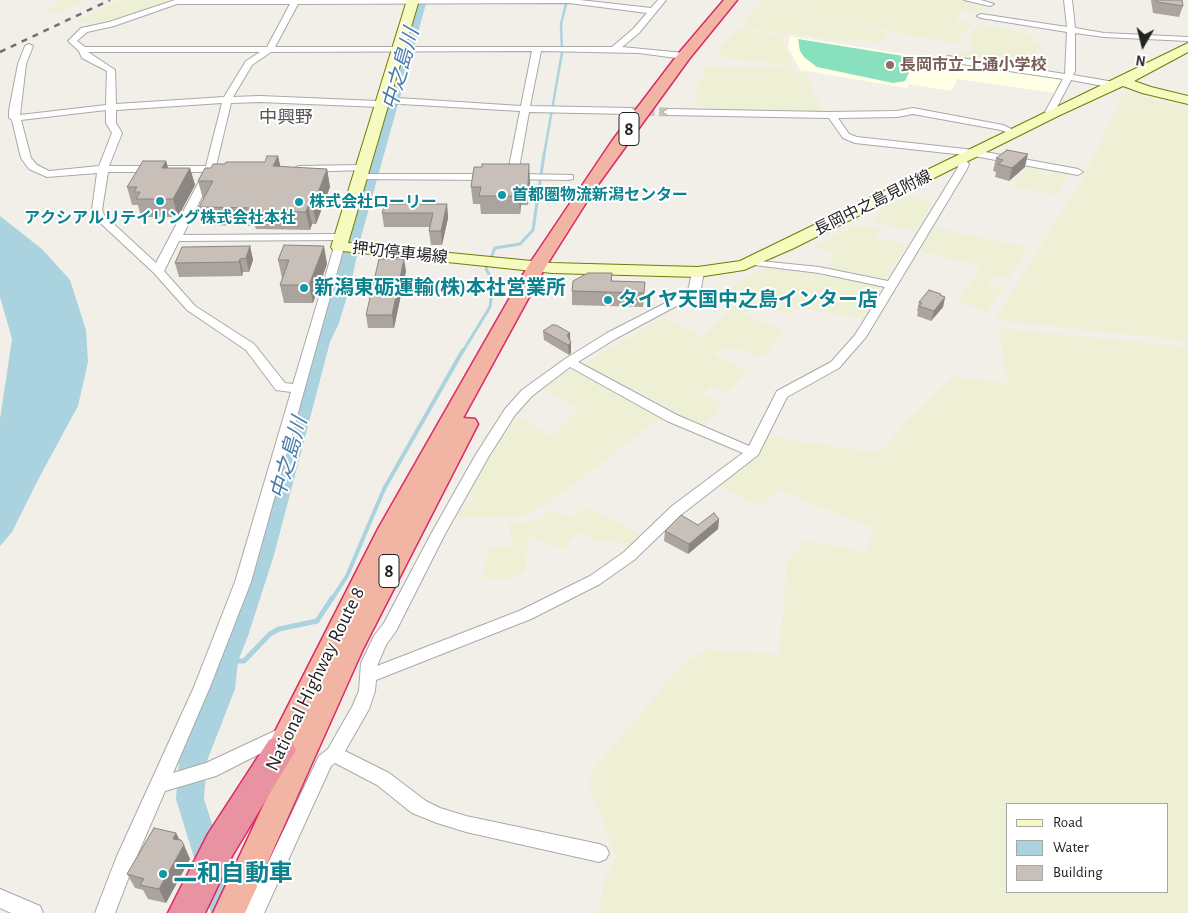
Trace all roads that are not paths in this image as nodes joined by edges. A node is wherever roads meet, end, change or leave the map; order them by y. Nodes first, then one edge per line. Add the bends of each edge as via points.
1 (661, 0) edge
2 (731, 0) edge
3 (740, 0) edge
4 (968, 0) edge
5 (1068, 0) edge
6 (412, 1) edge
7 (501, 1) edge
8 (296, 2) junction
9 (593, 2) edge
10 (992, 2) edge
11 (653, 11) junction
12 (1071, 30) junction
13 (1188, 39) edge
14 (29, 46) dead end
15 (1188, 47) edge
16 (537, 48) junction
17 (270, 49) junction
18 (404, 49) junction
19 (614, 49) junction
20 (83, 50) junction
21 (684, 56) junction
22 (948, 59) dead end
23 (1069, 77) junction
24 (1118, 83) junction
25 (227, 100) junction
26 (1188, 100) edge
27 (381, 102) junction
28 (112, 108) junction
29 (526, 109) junction
30 (631, 112) tunnel mouth
31 (668, 112) tunnel mouth
32 (1054, 113) junction
33 (831, 114) junction
34 (14, 118) junction
35 (1015, 133) junction
36 (974, 153) junction
37 (961, 160) junction
38 (103, 169) junction
39 (209, 169) junction
40 (228, 169) edge
41 (286, 169) edge
42 (361, 172) junction
43 (1078, 172) dead end
44 (512, 177) junction
45 (569, 177) dead end
46 (176, 238) junction
47 (340, 242) junction
48 (754, 262) junction
49 (545, 267) junction
50 (158, 271) junction
51 (698, 272) junction
52 (891, 285) junction
53 (569, 362) junction
54 (298, 389) junction
55 (753, 452) junction
56 (411, 529) junction
57 (438, 534) junction
58 (369, 676) junction
59 (284, 740) junction
60 (334, 754) junction
61 (160, 784) junction
62 (599, 853) dead end
63 (230, 863) junction
64 (0, 898) edge
65 (194, 910) edge
66 (34, 913) edge
67 (105, 913) edge
68 (229, 913) edge
69 (254, 913) edge

1 - 11 street
2 - 21 highway, 8
3 - 49 highway, 8 via 690,62
4 - 10 street
5 - 12 street
6 - 7 street
6 - 8 street
6 - 18 main road, 押切停車場線
7 - 9 street
8 - 17 street
8 - 20 street via 171,2 111,24 84,30 72,42
9 - 11 street
10 - 12 street via 981,16
11 - 19 street
12 - 13 street via 1121,37
12 - 23 street
14 - 34 street via 19,78
15 - 24 main road, 長岡中之島見附線
16 - 18 street
16 - 19 street
16 - 29 street
17 - 18 street
17 - 20 street
17 - 25 street via 249,63
18 - 27 main road, 押切停車場線
19 - 21 street
20 - 28 street via 85,56 111,70
21 - 49 highway, 8 via 598,173
22 - 23 street
23 - 24 street
23 - 32 street via 1051,109 1050,112
24 - 26 main road
24 - 32 main road, 長岡中之島見附線
25 - 27 street
25 - 28 street
25 - 39 street
27 - 29 street
27 - 42 main road, 押切停車場線
28 - 34 street
28 - 38 street via 111,123 117,133
29 - 30 street
29 - 44 street
31 - 33 street
32 - 35 main road, 長岡中之島見附線
33 - 35 street via 913,111
33 - 36 street via 850,138
34 - 38 street via 26,158 34,168 47,174
35 - 36 main road, 長岡中之島見附線
36 - 37 main road, 長岡中之島見附線
36 - 43 street
37 - 48 main road, 長岡中之島見附線
37 - 52 street via 964,164 962,169
38 - 39 street
38 - 50 street via 97,210 99,216
39 - 40 street
39 - 46 street via 208,177
41 - 42 street
42 - 44 street
42 - 47 main road, 押切停車場線
44 - 45 street
46 - 47 street
46 - 50 street
47 - 49 main road, 押切停車場線
47 - 54 street
48 - 51 main road, 長岡中之島見附線
48 - 52 street via 819,270
49 - 51 main road, 長岡中之島見附線
49 - 56 highway, National Highway Route 8 / 8
49 - 59 highway, National Highway Route 8 / 8 via 390,530
50 - 54 street via 191,308 250,347 281,386
51 - 53 street via 695,288 689,295
52 - 55 street via 860,337 835,365 782,394
53 - 55 street via 672,418
53 - 57 street via 527,394 510,412
54 - 61 street via 243,582
55 - 58 street via 677,510 629,556 595,580 525,615
56 - 57 street
56 - 63 highway, National Highway Route 8 / 8 via 350,649
57 - 58 street via 372,656
58 - 60 street via 360,709
59 - 61 street
59 - 63 highway
60 - 62 street via 383,779 419,807 437,815
60 - 69 street via 326,761
61 - 67 street via 126,856
63 - 65 highway
63 - 68 highway, National Highway Route 8 / 8
64 - 66 street

